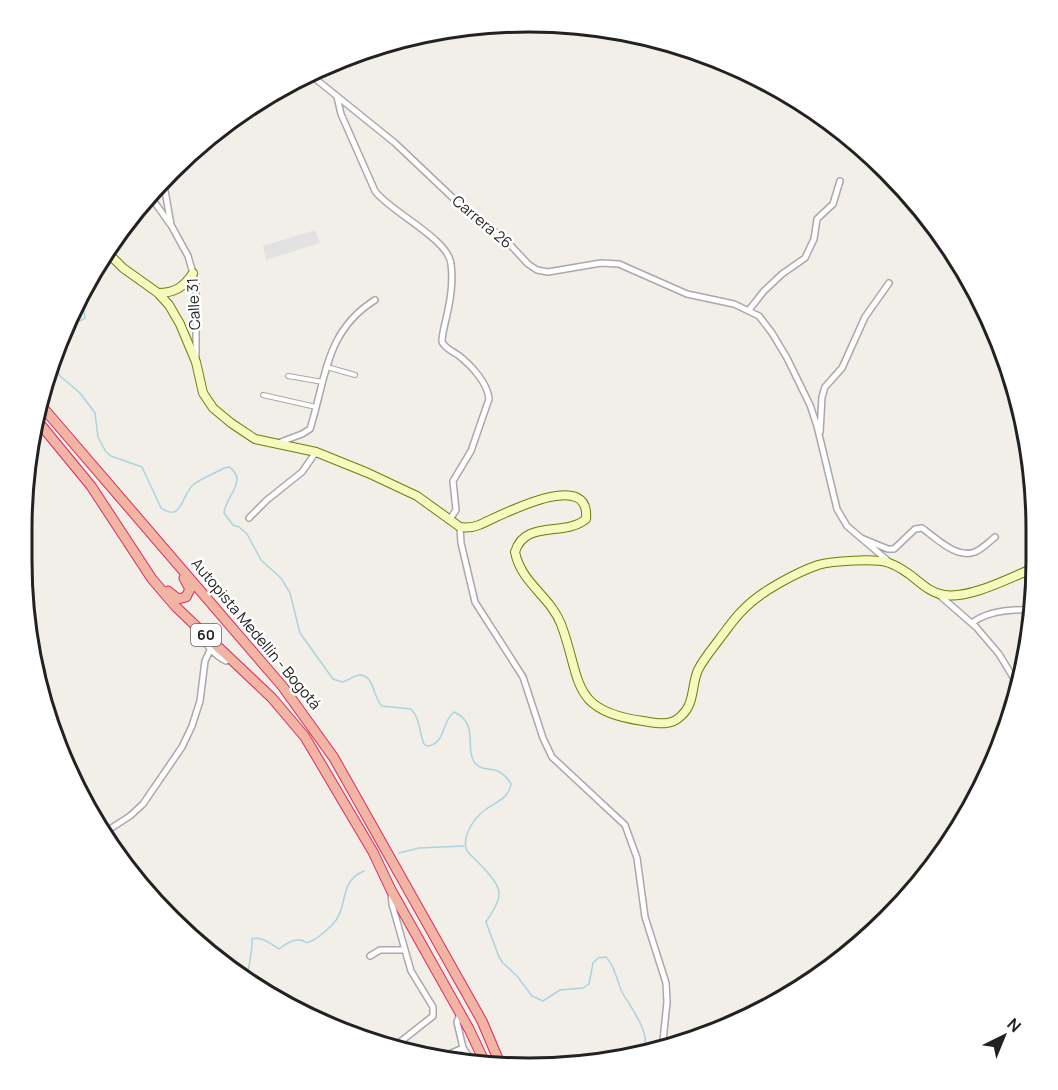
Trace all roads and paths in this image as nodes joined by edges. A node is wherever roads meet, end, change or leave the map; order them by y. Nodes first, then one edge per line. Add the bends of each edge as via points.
1 (316, 80) edge
2 (337, 97) junction
3 (840, 181) dead end
4 (165, 190) edge
5 (154, 202) edge
6 (171, 225) junction
7 (112, 257) edge
8 (193, 273) junction
9 (889, 283) dead end
10 (158, 293) junction
11 (375, 300) dead end
12 (749, 310) junction
13 (196, 362) junction
14 (326, 366) junction
15 (355, 375) dead end
16 (288, 376) dead end
17 (322, 382) junction
18 (263, 395) dead end
19 (316, 407) junction
20 (45, 411) edge
21 (42, 427) edge
22 (820, 440) junction
23 (273, 444) junction
24 (316, 452) junction
25 (249, 518) dead end
26 (450, 519) junction
27 (460, 527) junction
28 (857, 537) junction
29 (995, 537) dead end
30 (160, 543) junction
31 (128, 545) junction
32 (890, 563) junction
33 (1026, 571) edge
34 (936, 593) junction
35 (1023, 610) edge
36 (972, 623) junction
37 (201, 630) junction
38 (211, 648) junction
39 (231, 659) junction
40 (1013, 677) edge
41 (110, 829) edge
42 (391, 890) junction
43 (405, 950) junction
44 (370, 956) dead end
45 (460, 1014) junction
46 (663, 1040) edge
47 (400, 1042) edge
48 (463, 1048) junction
49 (453, 1052) edge
50 (467, 1054) edge
51 (482, 1056) edge
52 (497, 1057) edge

1 - 2 street, Carrera 26
2 - 12 street, Carrera 26 via 537,270 619,264 687,294
2 - 26 street via 375,191 422,228 449,256 451,298 442,342 464,360 489,393 471,451 453,482 456,510
3 - 12 street via 833,204 817,219 814,239 805,258 782,274
4 - 6 street, Calle 31
5 - 6 street
6 - 8 street, Calle 31
7 - 10 main road
8 - 10 main road via 182,287
8 - 13 street, Calle 31
9 - 22 street via 861,323 842,368 825,387
10 - 13 main road via 176,315
11 - 14 street via 348,323
12 - 22 street via 759,316 787,358 810,405
13 - 23 main road via 200,386 213,408 247,435
14 - 15 street
14 - 17 street
16 - 17 street
17 - 19 street
18 - 19 street
19 - 23 street via 307,432
20 - 30 highway, Autopista Medellín - Bogotá / 60
21 - 31 highway, Autopista Medellín - Bogotá / 60 via 91,486
22 - 28 street via 837,509
23 - 24 main road
24 - 25 street via 302,472
24 - 26 main road via 417,496
26 - 27 main road
27 - 32 main road via 478,525 548,497 572,495 581,501 586,519 579,524 529,534 517,546 517,561 560,622 577,681 591,701 600,710 616,716 662,724 679,718 687,710 703,662 743,609 761,595 820,564
27 - 46 street via 475,602 523,677 552,757 625,825 637,858 645,917 666,983
28 - 29 street via 894,549 915,529 922,528 949,548 965,554 975,552
28 - 32 street
30 - 31 highway via 163,554 188,584 186,597 174,598 138,550
30 - 52 highway, Autopista Medellín - Bogotá / 60 via 284,687 334,758 482,1021
31 - 37 highway, Autopista Medellín - Bogotá / 60 via 169,599
32 - 34 main road
33 - 34 main road via 970,592
34 - 36 street
35 - 36 street via 1003,611
36 - 40 street
37 - 38 street via 202,639
37 - 39 highway, Autopista Medellín - Bogotá / 60
38 - 39 street via 223,660
38 - 41 street via 205,661 200,701 182,747 143,804
39 - 42 highway, Autopista Medellín - Bogotá / 60 via 305,737
42 - 43 street
42 - 45 highway, Autopista Medellín - Bogotá / 60
43 - 44 street via 380,950
43 - 47 street via 411,971 434,1013
45 - 48 street via 457,1022
45 - 51 highway, Autopista Medellín - Bogotá / 60
48 - 49 street
48 - 50 street

